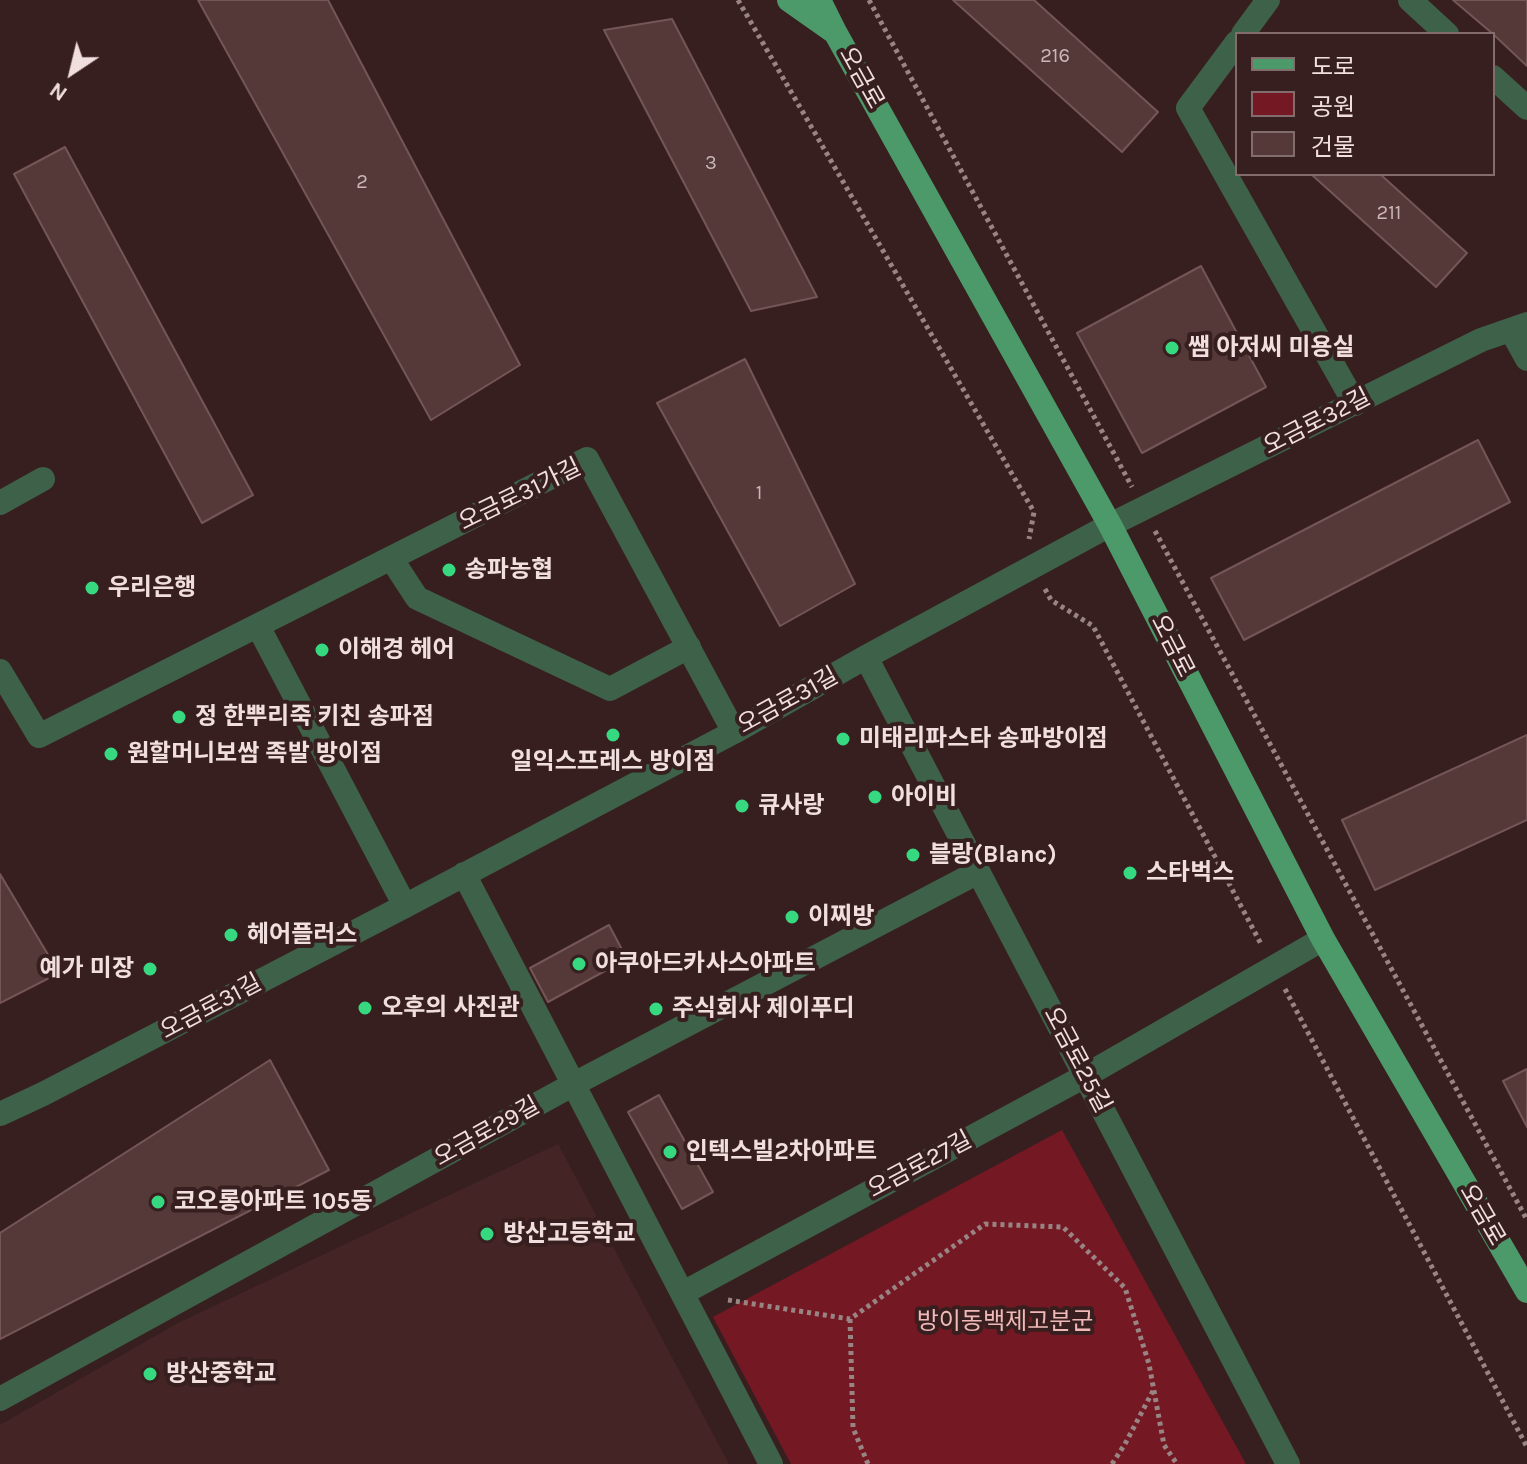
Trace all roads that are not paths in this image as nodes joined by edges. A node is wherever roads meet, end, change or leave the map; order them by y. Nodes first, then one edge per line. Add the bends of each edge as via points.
1 (789, 0) edge
2 (819, 0) edge
3 (832, 0) edge
4 (1410, 0) edge
5 (1263, 2) edge
6 (835, 32) junction
7 (1244, 32) edge
8 (1445, 32) edge
9 (1235, 45) edge
10 (1495, 79) edge
11 (1527, 108) edge
12 (1519, 327) edge
13 (1527, 359) edge
14 (1355, 404) junction
15 (43, 479) dead end
16 (0, 503) edge
17 (1110, 525) junction
18 (391, 558) junction
19 (258, 626) junction
20 (689, 647) junction
21 (866, 657) junction
22 (0, 671) edge
23 (734, 732) junction
24 (978, 872) junction
25 (464, 874) junction
26 (405, 906) junction
27 (1323, 939) junction
28 (1085, 1076) junction
29 (574, 1084) junction
30 (0, 1114) edge
31 (1527, 1291) edge
32 (683, 1293) junction
33 (0, 1399) edge
34 (771, 1464) edge
35 (1288, 1464) edge

1 - 6 main road
2 - 6 main road, 오금로
3 - 6 main road
4 - 8 street
5 - 7 street
6 - 17 main road, 오금로
9 - 14 street via 1188,108
10 - 11 street
12 - 13 street
12 - 14 street, 오금로32길 via 1481,340
14 - 17 street, 오금로32길
15 - 16 street
17 - 21 street, 오금로31길
17 - 27 main road, 오금로
18 - 19 street, 오금로31가길
18 - 20 street via 417,598 610,689
18 - 20 street, 오금로31가길 via 587,459
19 - 22 street, 오금로31가길 via 39,736
19 - 26 street
20 - 23 street, 오금로31가길
21 - 23 street, 오금로31길
21 - 24 street, 오금로25길
23 - 25 street, 오금로31길
24 - 28 street, 오금로25길
24 - 29 street, 오금로29길
25 - 26 street, 오금로31길
25 - 29 street
26 - 30 street, 오금로31길
27 - 28 street, 오금로27길
27 - 31 main road, 오금로
28 - 32 street, 오금로27길
28 - 35 street, 오금로25길
29 - 32 street
29 - 33 street, 오금로29길
32 - 34 street

